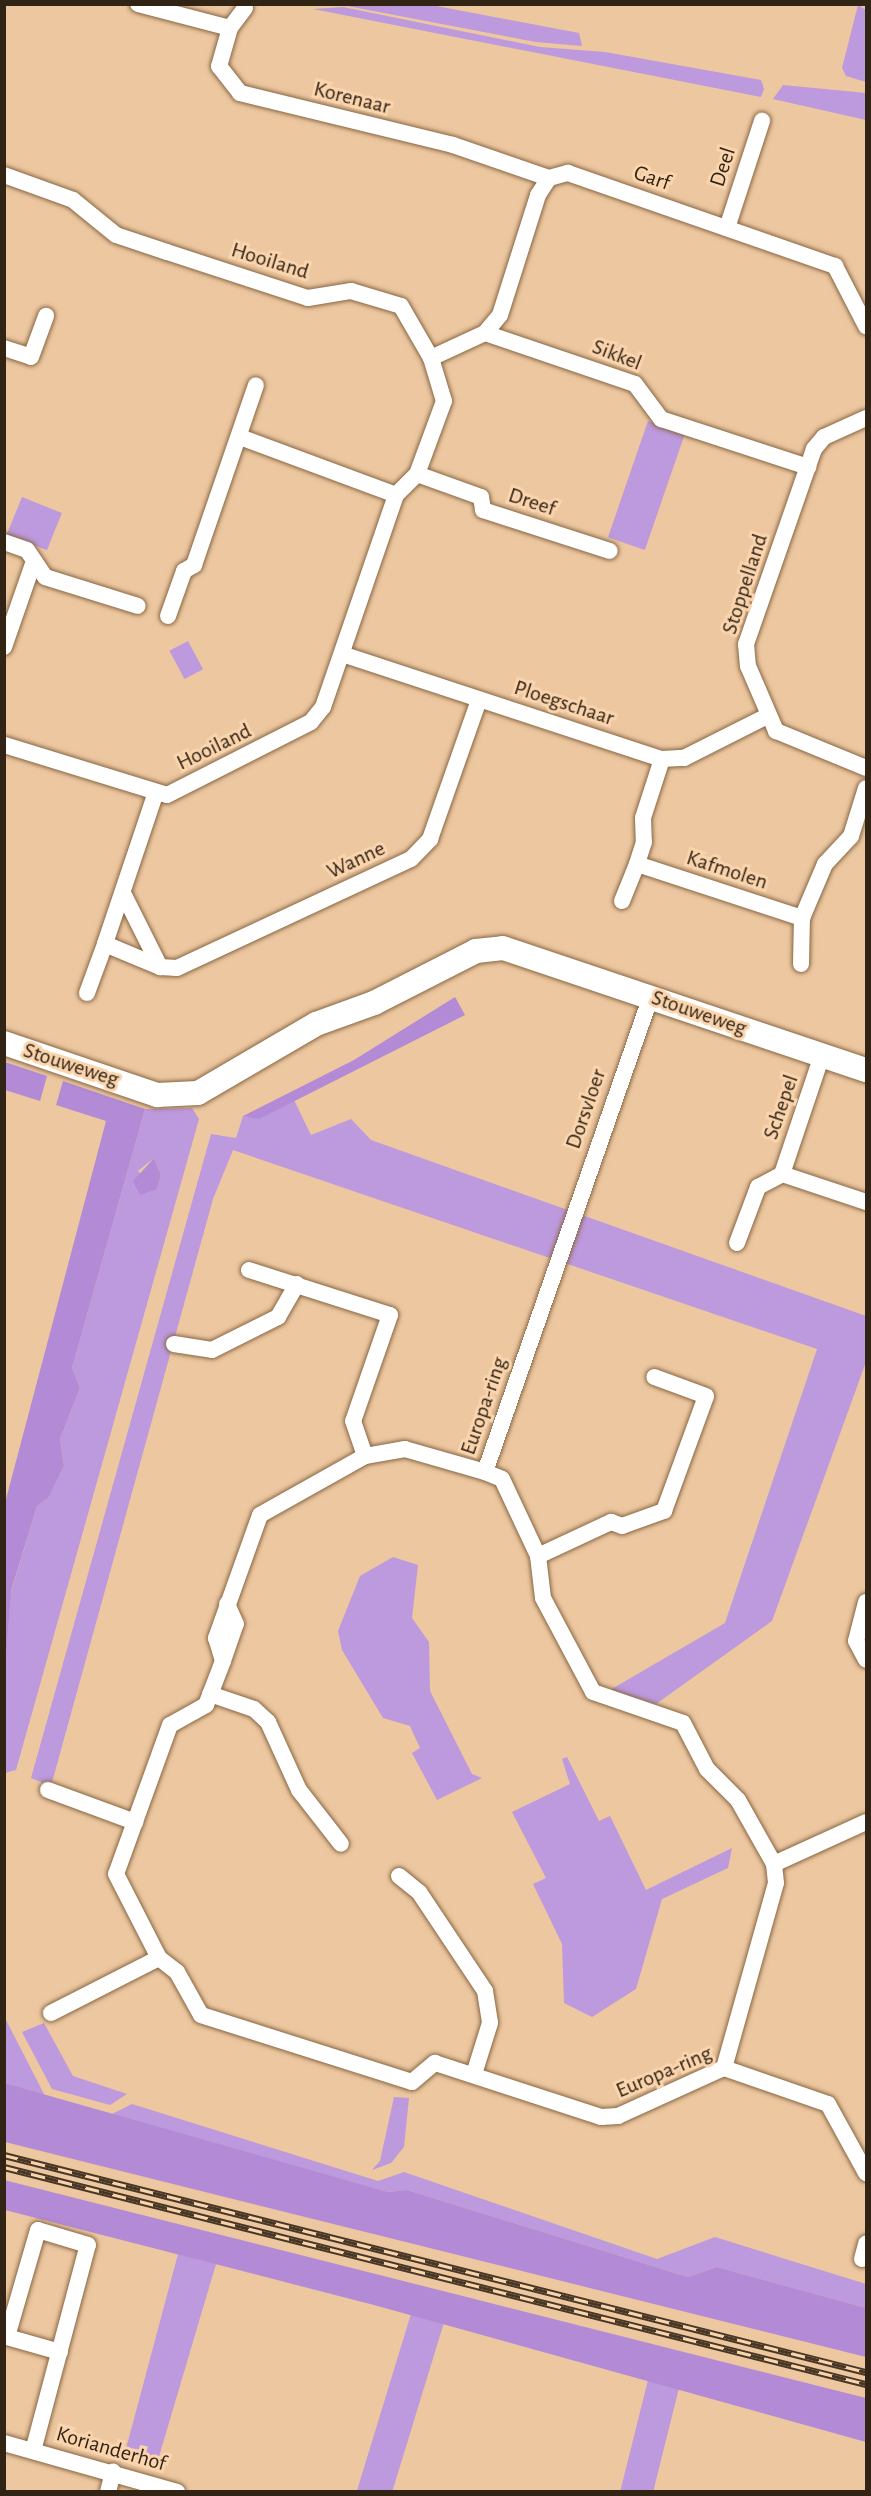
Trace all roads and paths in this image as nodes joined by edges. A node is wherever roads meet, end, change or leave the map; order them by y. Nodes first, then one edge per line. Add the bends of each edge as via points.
1 (138, 4) edge
2 (246, 8) dead end
3 (230, 28) junction
4 (762, 120) dead end
5 (4, 175) edge
6 (549, 178) junction
7 (727, 228) junction
8 (46, 316) dead end
9 (867, 326) edge
10 (485, 333) junction
11 (4, 348) edge
12 (431, 357) junction
13 (256, 385) dead end
14 (867, 418) edge
15 (240, 437) junction
16 (808, 467) junction
17 (417, 474) junction
18 (396, 495) junction
19 (4, 542) edge
20 (610, 551) dead end
21 (34, 561) junction
22 (138, 606) dead end
23 (168, 616) dead end
24 (4, 647) edge
25 (342, 654) junction
26 (479, 699) junction
27 (768, 716) junction
28 (4, 745) edge
29 (662, 759) junction
30 (867, 768) edge
31 (867, 789) edge
32 (155, 795) junction
33 (637, 864) junction
34 (123, 893) junction
35 (622, 901) dead end
36 (802, 918) junction
37 (105, 944) junction
38 (801, 964) dead end
39 (160, 967) junction
40 (87, 993) dead end
41 (651, 996) junction
42 (4, 1043) edge
43 (822, 1055) junction
44 (867, 1070) edge
45 (782, 1174) junction
46 (867, 1203) edge
47 (565, 1237) joint
48 (737, 1243) dead end
49 (249, 1270) dead end
50 (297, 1284) junction
51 (174, 1344) dead end
52 (654, 1377) dead end
53 (365, 1456) junction
54 (485, 1472) junction
55 (538, 1556) junction
56 (867, 1602) edge
57 (867, 1660) edge
58 (210, 1694) junction
59 (48, 1790) dead end
60 (135, 1822) junction
61 (867, 1822) edge
62 (341, 1844) dead end
63 (774, 1864) junction
64 (399, 1876) dead end
65 (159, 1958) junction
66 (51, 2013) dead end
67 (724, 2068) junction
68 (474, 2074) junction
69 (867, 2173) edge
70 (60, 2352) junction
71 (4, 2443) edge
72 (33, 2451) junction
73 (113, 2472) junction
74 (108, 2492) edge
75 (177, 2492) edge

1 - 3 street
2 - 3 street, Korenaar
3 - 6 street, Korenaar via 219,66 240,93 453,145
4 - 7 street, Deel
5 - 12 street, Hooiland via 73,200 116,235 308,298 351,291 401,306
6 - 7 street, Garf via 568,172
6 - 10 street via 538,195 500,315
7 - 9 street, Garf via 835,266
8 - 11 street via 32,357
10 - 12 street
10 - 16 street, Sikkel via 635,384 661,419
12 - 17 street, Hooiland via 444,401
13 - 15 street
14 - 16 street, Stoppelland via 824,437
15 - 18 street
15 - 23 street via 194,565 184,571
16 - 27 street, Stoppelland via 746,644 748,666
17 - 18 street, Hooiland
17 - 20 street, Dreef via 481,497 483,510
18 - 25 street, Hooiland
19 - 21 street via 27,550
21 - 22 street via 45,577
21 - 24 street
25 - 26 street, Ploegschaar
25 - 32 street, Hooiland via 323,707 311,722 220,773
26 - 29 street, Ploegschaar
26 - 39 street, Wanne via 430,839 411,859 204,957 177,968
27 - 29 street, Ploegschaar via 684,758
27 - 30 street, Stoppelland via 776,731 794,743
28 - 32 street
29 - 33 street via 643,818 644,842
31 - 36 street via 851,836 825,864
32 - 34 street
33 - 35 street
33 - 36 street, Kafmolen
34 - 37 street
34 - 39 street
36 - 38 street
37 - 39 street
37 - 40 street
41 - 42 main road, Stouweweg via 531,957 459,961 374,1003 308,1044 268,1054 209,1089 178,1096 138,1087
41 - 43 main road, Stouweweg
41 - 47 street, Dorsvloer
43 - 44 main road, Stouweweg
43 - 45 street, Schepel
45 - 46 street, Schepel
45 - 48 street, Schepel via 758,1187
47 - 54 street, Europa-ring
49 - 50 street
50 - 51 street via 278,1317 212,1350
50 - 53 street via 390,1315 353,1421
52 - 55 street via 706,1396 664,1511 622,1526 611,1522
53 - 54 street, Europa-ring via 405,1449
53 - 58 street, Europa-ring via 260,1515 216,1638 223,1661
54 - 55 street via 502,1479
55 - 63 street via 543,1598 593,1692 683,1723 707,1769 738,1800
56 - 57 street via 856,1641
58 - 60 street, Europa-ring via 206,1706 170,1725
58 - 62 street via 254,1709 268,1722 299,1790
59 - 60 street
60 - 65 street, Europa-ring via 116,1874
61 - 63 street
63 - 67 street via 776,1883
64 - 68 street via 418,1892 485,1991 490,2023
65 - 66 street
65 - 68 street, Europa-ring via 177,1972 201,2015 412,2082 435,2063
67 - 68 street, Europa-ring via 618,2116 601,2117
67 - 69 street, Europa-ring via 828,2104
70 - 70 street, Korianderhof via 7,2337 38,2230 88,2245
70 - 72 street, Korianderhof
71 - 72 street, Korianderhof
72 - 73 street, Korianderhof
73 - 74 street
73 - 75 street, Korianderhof

